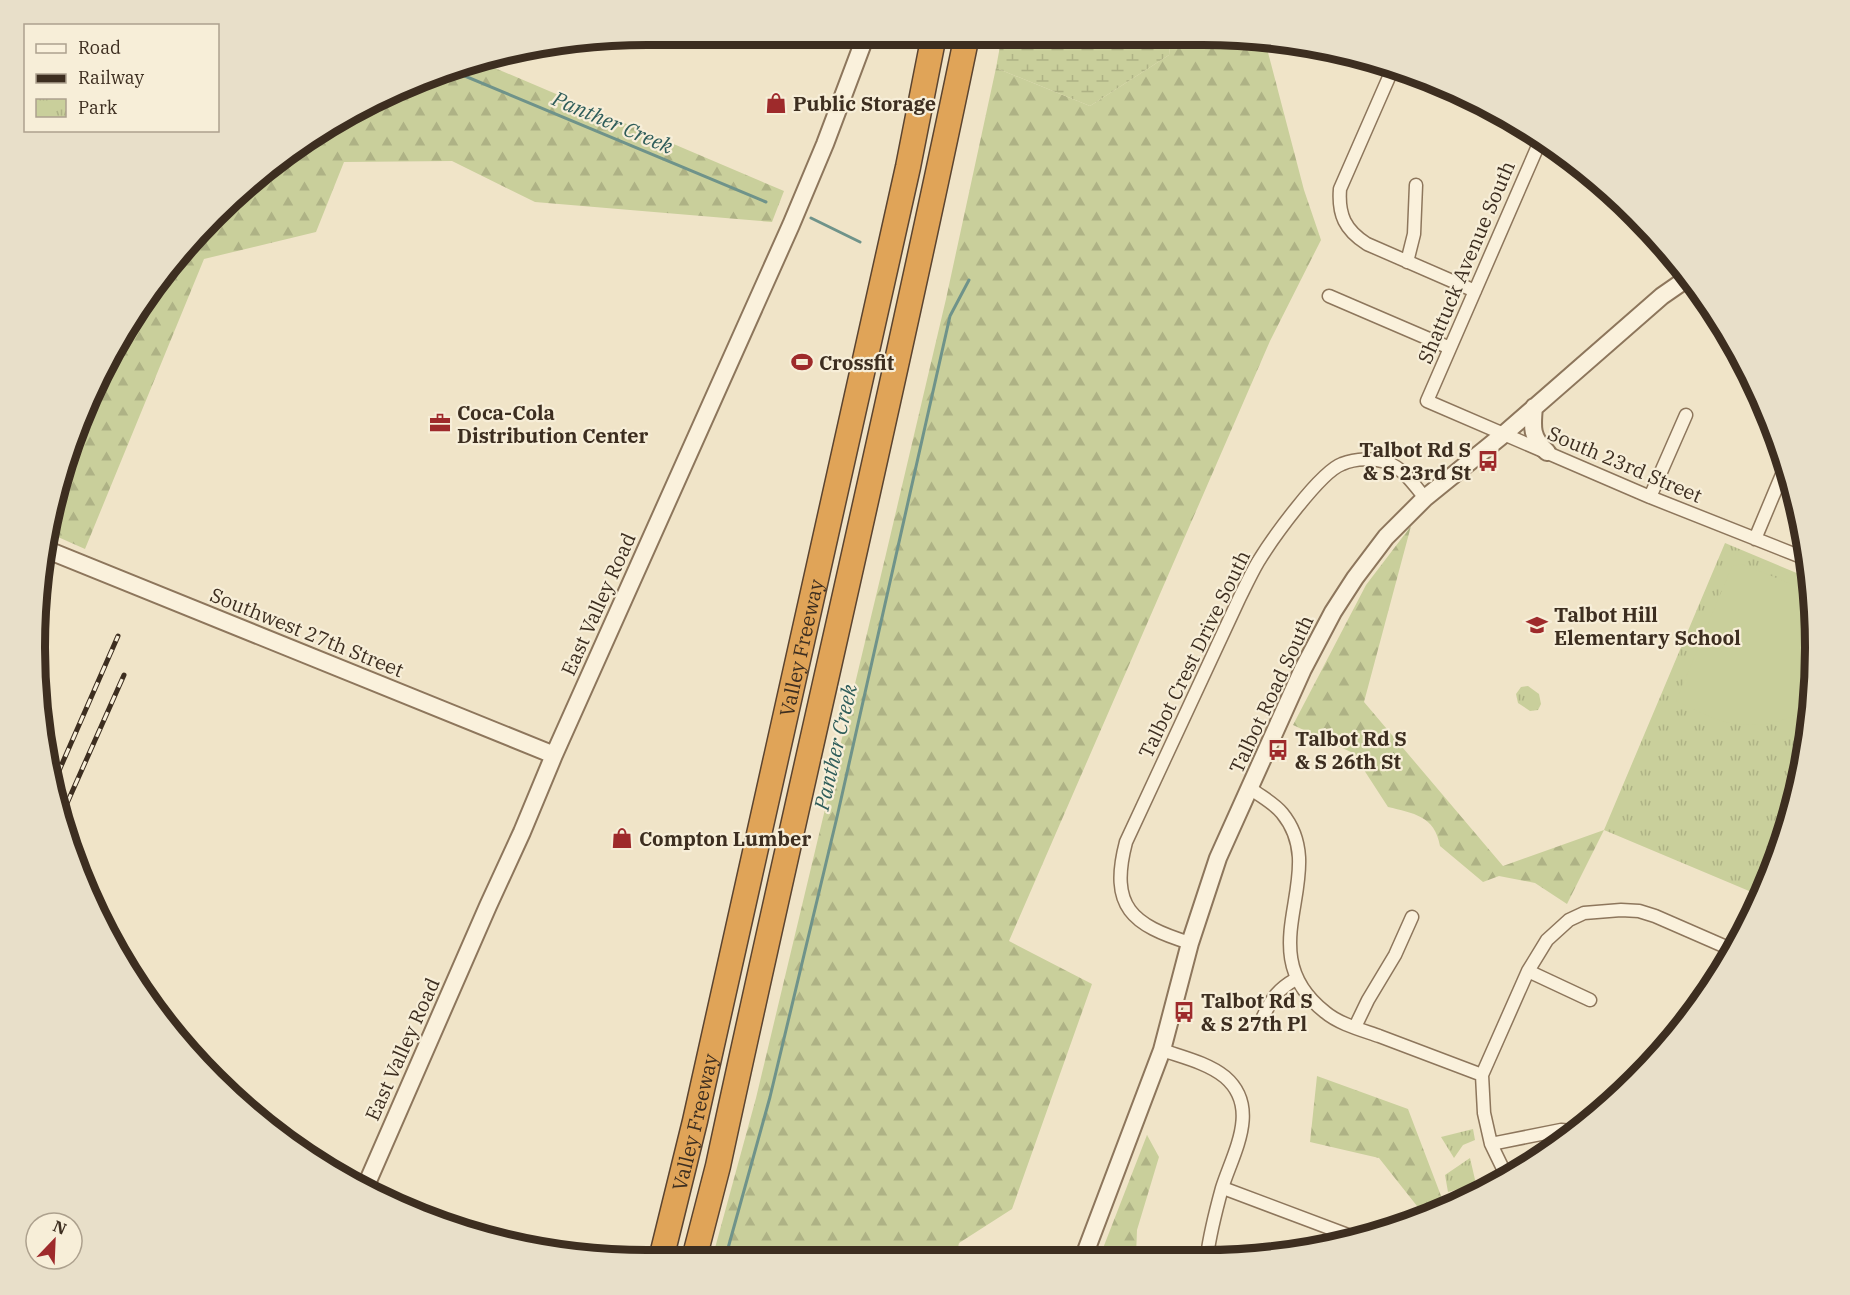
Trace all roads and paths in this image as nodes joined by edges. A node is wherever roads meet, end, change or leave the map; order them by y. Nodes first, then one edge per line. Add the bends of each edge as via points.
1 (862, 45) edge
2 (932, 45) edge
3 (965, 45) edge
4 (1390, 75) edge
5 (1537, 147) edge
6 (1416, 185) dead end
7 (1407, 262) junction
8 (1681, 283) edge
9 (1475, 291) junction
10 (1329, 296) dead end
11 (1450, 348) junction
12 (1427, 401) joint
13 (1534, 407) junction
14 (1686, 415) dead end
15 (1504, 434) junction
16 (1546, 452) junction
17 (1780, 479) edge
18 (1650, 497) junction
19 (1425, 498) junction
20 (1755, 539) junction
21 (53, 552) edge
22 (1798, 556) edge
23 (554, 755) junction
24 (1250, 788) junction
25 (1412, 917) dead end
26 (1190, 943) junction
27 (1725, 947) edge
28 (1528, 971) junction
29 (1296, 979) junction
30 (1590, 1000) dead end
31 (1263, 1017) dead end
32 (1355, 1027) junction
33 (1162, 1050) junction
34 (1482, 1075) junction
35 (1562, 1130) edge
36 (1491, 1144) junction
37 (1503, 1170) edge
38 (368, 1181) edge
39 (1222, 1188) junction
40 (1342, 1233) edge
41 (663, 1250) edge
42 (696, 1250) edge
43 (1086, 1250) edge
44 (1208, 1250) edge

1 - 23 street, East Valley Road via 791,225
2 - 41 highway, Valley Freeway via 908,167
3 - 42 highway, Valley Freeway via 905,329
4 - 7 street via 1340,189 1339,203 1346,225 1356,236
5 - 9 street, Shattuck Avenue South
6 - 7 street via 1414,234
7 - 9 street
8 - 13 street, Talbot Road South
9 - 11 street, Shattuck Avenue South
10 - 11 street
11 - 12 street, Shattuck Avenue South
12 - 15 street, South 23rd Street
13 - 15 street, Talbot Road South
13 - 16 street via 1532,427 1537,444
14 - 18 street
15 - 16 street, South 23rd Street
15 - 19 street, Talbot Road South
16 - 18 street, South 23rd Street
17 - 20 street
18 - 20 street, South 23rd Street
19 - 24 street, Talbot Road South via 1386,537 1333,612
19 - 26 street, Talbot Crest Drive South via 1390,464 1374,460 1341,464 1301,502 1258,562 1121,860 1122,895 1130,911 1144,925
20 - 22 street, South 23rd Street
21 - 23 street, Southwest 27th Street
23 - 38 street, East Valley Road
24 - 26 street, Talbot Road South via 1218,858
24 - 29 street via 1281,812 1292,827 1298,846 1299,884 1290,926
25 - 32 street
26 - 33 street, Talbot Road South
27 - 28 street via 1639,911 1584,913 1569,920 1547,940
28 - 30 street
28 - 34 street
29 - 31 street via 1282,987
29 - 32 street via 1326,1014
32 - 34 street
33 - 39 street via 1217,1072 1236,1088 1244,1115 1243,1130
33 - 43 street, Talbot Road South
34 - 36 street
35 - 36 street
36 - 37 street
39 - 40 street
39 - 44 street

